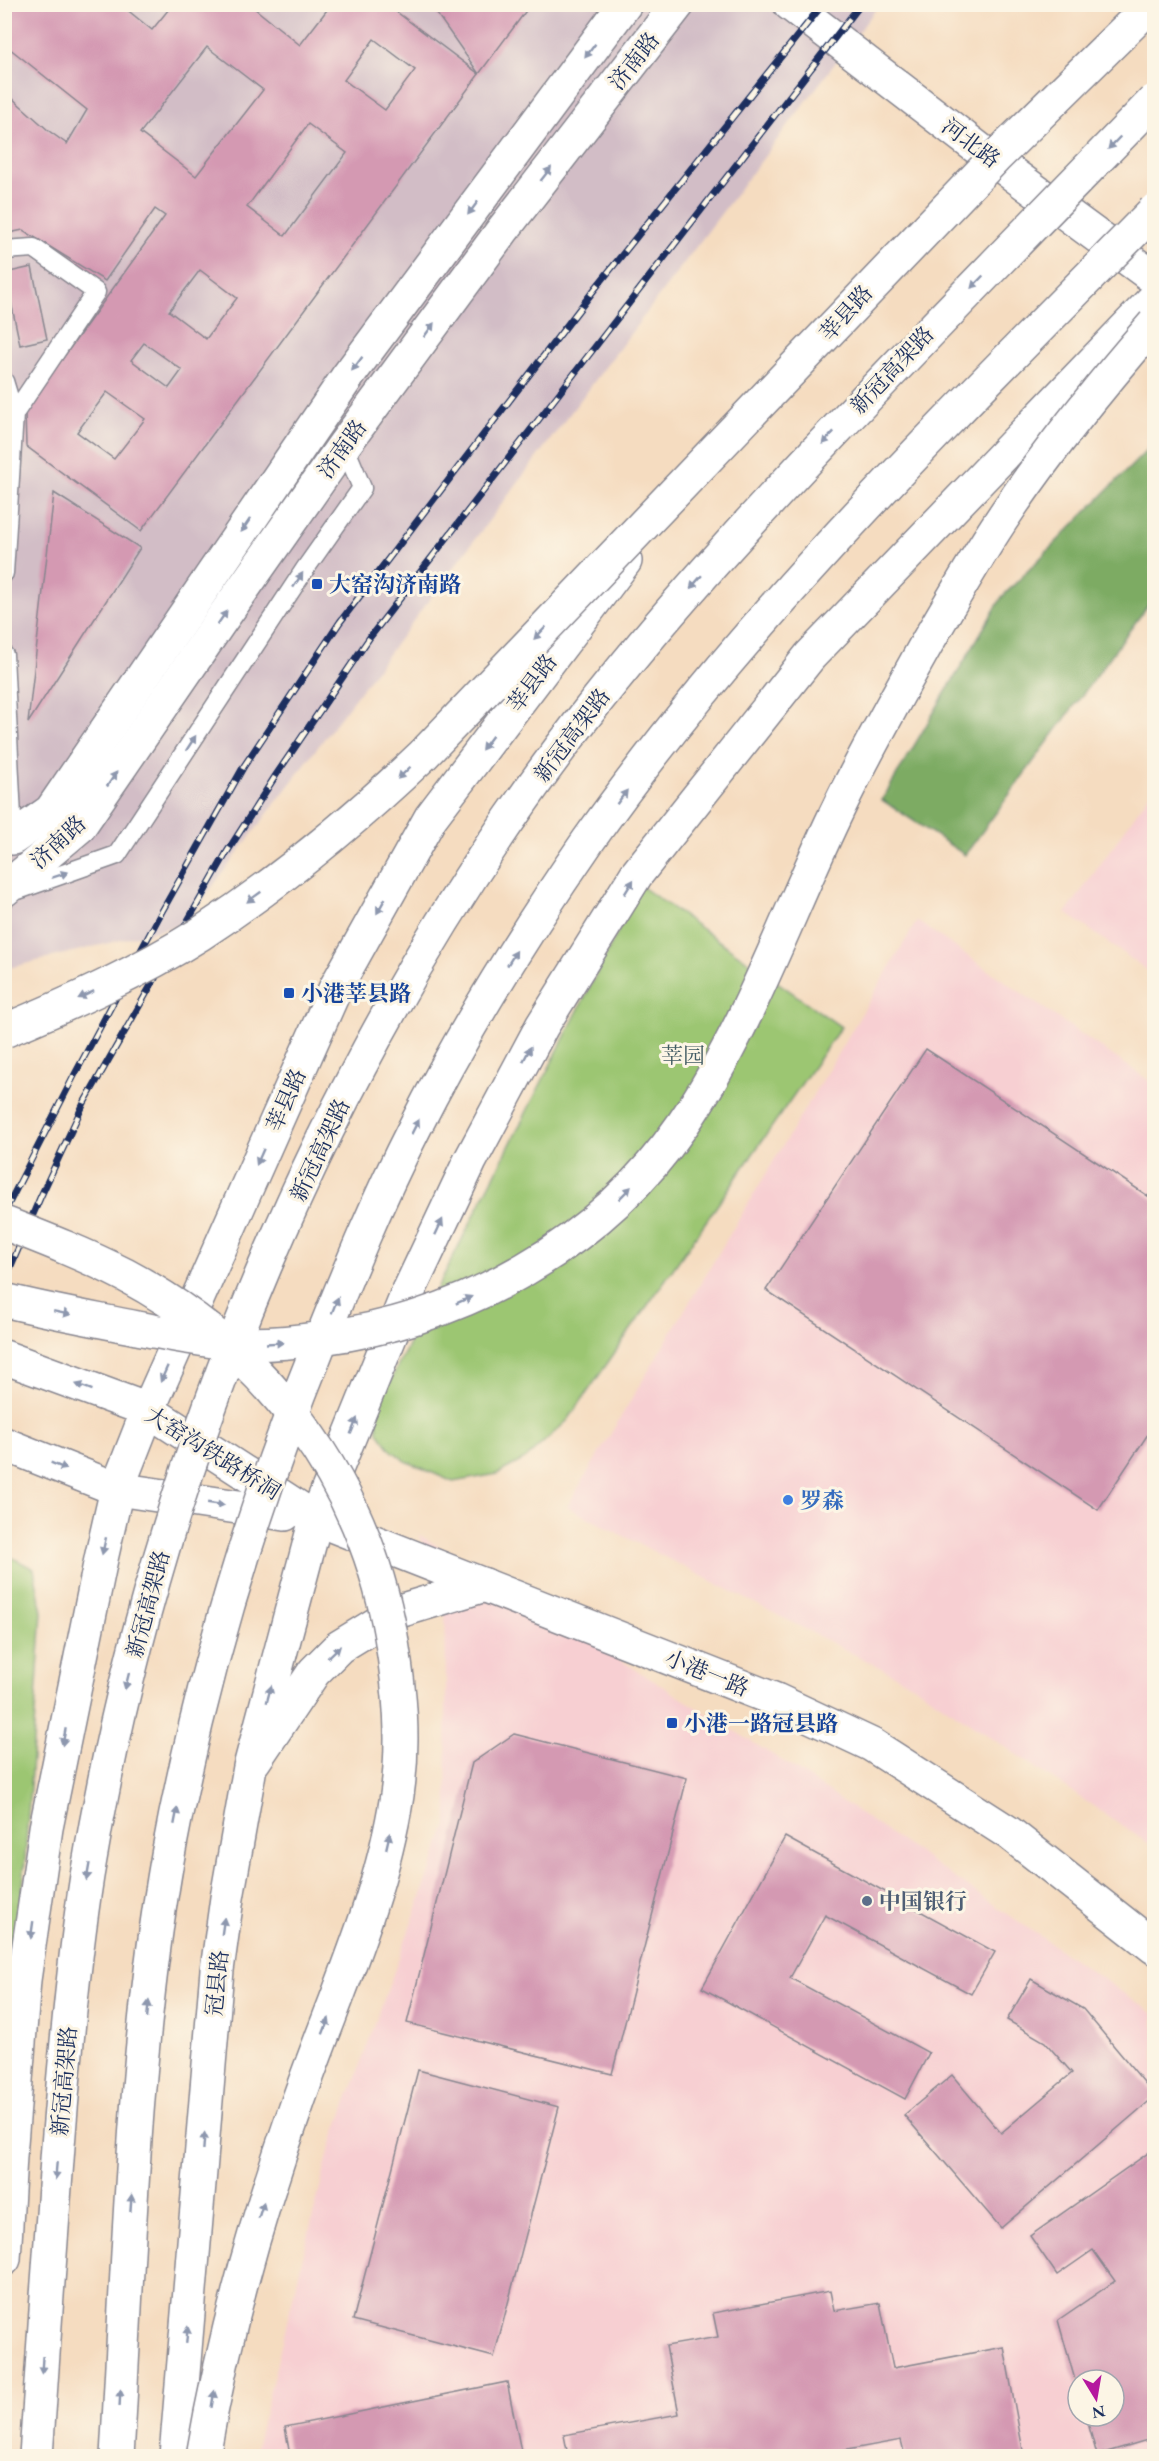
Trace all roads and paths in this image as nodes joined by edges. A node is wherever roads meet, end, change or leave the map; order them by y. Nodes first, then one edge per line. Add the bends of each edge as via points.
1 (624, 4) edge
2 (678, 4) edge
3 (790, 4) edge
4 (1139, 4) edge
5 (1152, 4) edge
6 (1155, 101) edge
7 (988, 156) junction
8 (1155, 211) edge
9 (4, 250) edge
10 (1155, 278) edge
11 (1155, 299) edge
12 (1155, 324) edge
13 (4, 381) edge
14 (14, 414) junction
15 (344, 445) junction
16 (4, 573) edge
17 (4, 655) edge
18 (80, 827) junction
19 (7, 841) edge
20 (4, 890) edge
21 (4, 894) edge
22 (4, 1031) edge
23 (4, 1224) edge
24 (4, 1300) edge
25 (4, 1358) edge
26 (148, 1410) junction
27 (4, 1444) edge
28 (117, 1490) junction
29 (316, 1519) junction
30 (485, 1585) junction
31 (250, 1767) junction
32 (1155, 1947) edge
33 (4, 2259) edge
34 (36, 2457) edge
35 (117, 2457) edge
36 (176, 2457) edge
37 (203, 2457) edge

1 -> 19 main road, 济南路 via 348,376 51,811
15 -> 2 main road, 济南路 via 502,231
3 - 7 main road, 河北路
4 - 7 main road, 莘县路
5 -> 22 main road, bridge via 995,158 382,794 290,871 198,935 102,988
6 -> 34 main road, 新冠高架路, bridge via 764,506 693,585 585,717 455,901 375,1039 314,1161 245,1316 192,1460 146,1607 116,1725 87,1881 66,2046
7 - 10 main road, 河北路
7 -> 26 main road, 莘县路 via 632,550 431,817 336,987
35 -> 8 main road, bridge via 128,2243 145,2034 154,1947 185,1769 209,1668 269,1473 378,1204 416,1125 504,970 591,837 671,732 820,557
9 - 14 lane via 34,248 96,292
29 -> 11 main road via 407,1295 470,1161 542,1026 636,875 810,656
24 -> 12 main road, bridge via 223,1343 348,1335 414,1319 475,1295 560,1248 615,1204 664,1150 723,1060 839,806 878,729 974,562 1046,456
13 - 14 lane
14 - 16 lane
18 -> 15 main road, 济南路
21 -> 15 lane via 117,855 362,488
17 - 19 lane
18 - 19 main road
18 - 20 main road, 济南路
37 -> 23 main road, bridge via 222,2356 250,2246 347,1971 388,1841 402,1755 394,1653 372,1560 341,1489 308,1432 262,1378 239,1354 155,1293 65,1247
26 -> 25 main road, 大窑沟铁路桥洞
26 - 28 main road, 莘县路
26 - 29 main road, 大窑沟铁路桥洞
27 -> 28 main road
28 -> 29 main road
28 -> 33 main road via 46,1828 24,1980
29 - 30 main road, 小港一路
31 -> 29 main road, 冠县路
31 -> 30 main road via 314,1672 339,1647 396,1612
30 - 32 main road, 小港一路 via 776,1700 872,1745 1009,1833
36 -> 31 main road, 冠县路 via 217,1970

